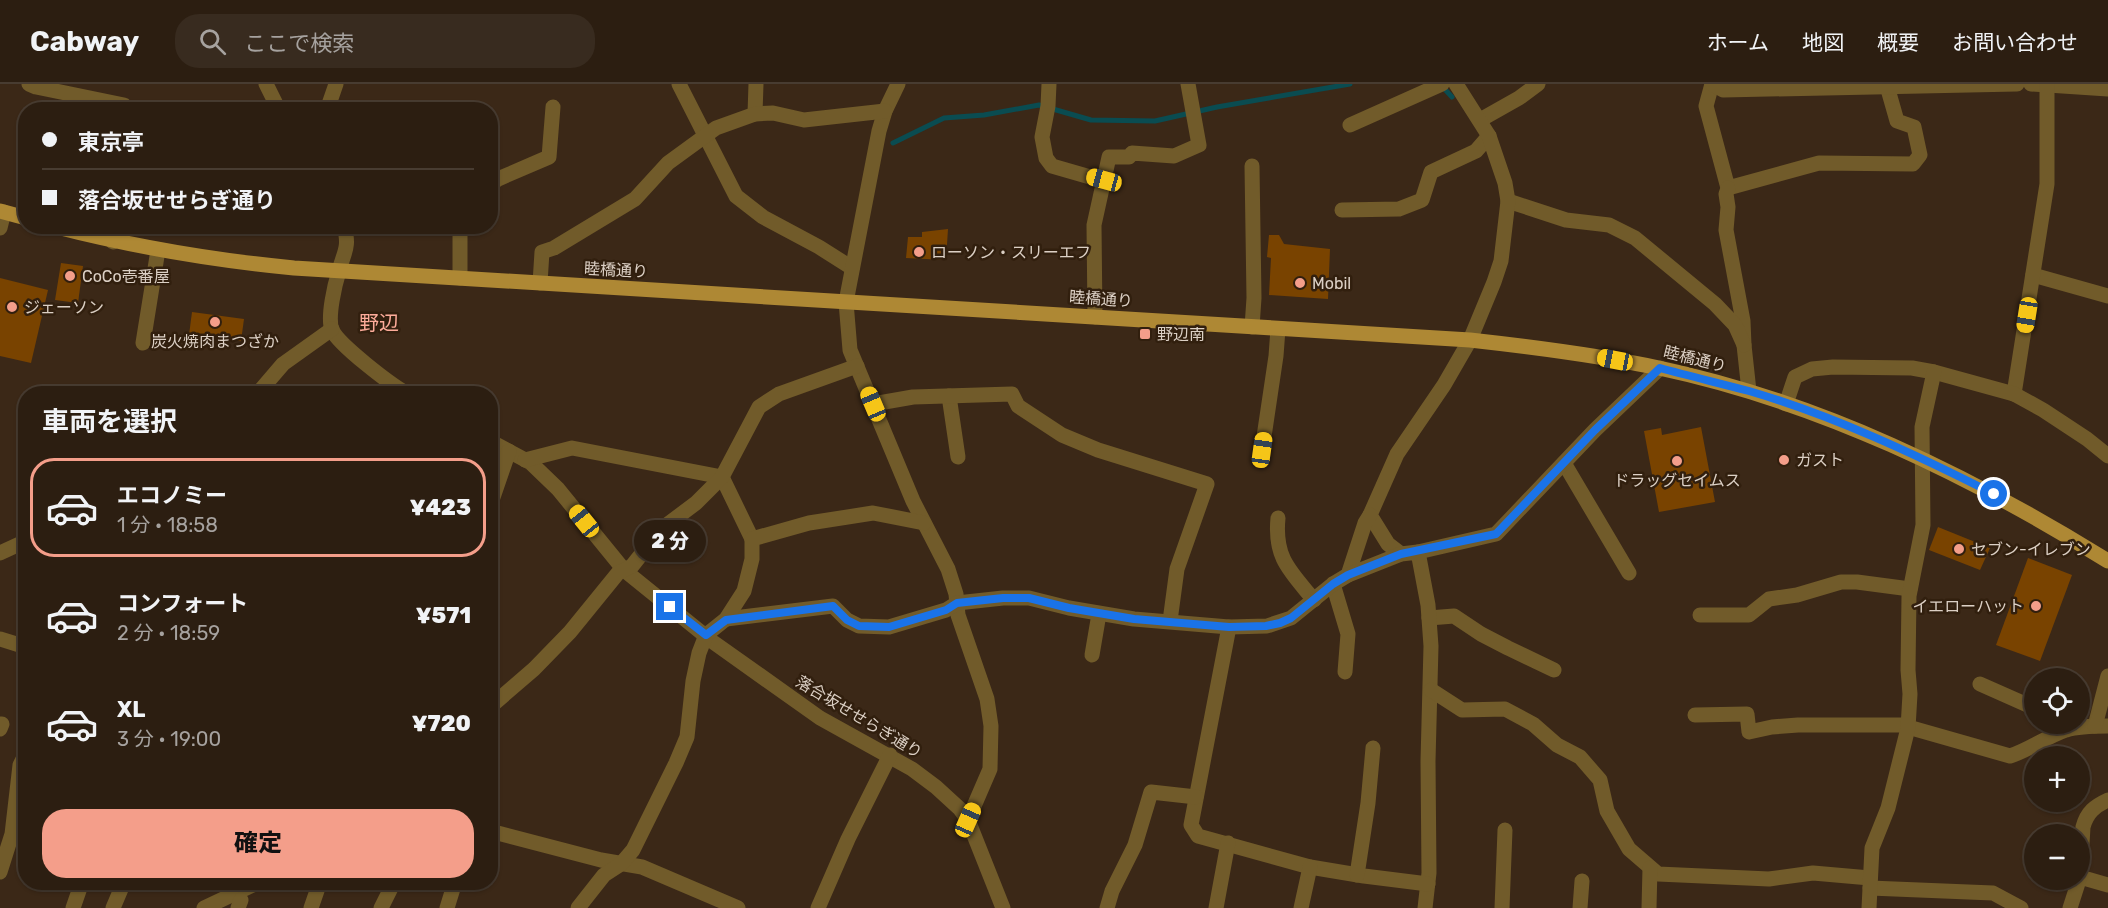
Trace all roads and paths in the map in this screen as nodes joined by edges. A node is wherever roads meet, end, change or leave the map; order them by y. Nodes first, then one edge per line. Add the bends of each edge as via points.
1 (29, 84) edge
2 (266, 84) edge
3 (336, 84) edge
4 (679, 84) edge
5 (756, 84) edge
6 (898, 84) edge
7 (1050, 84) edge
8 (1188, 84) edge
9 (1456, 84) edge
10 (1538, 84) edge
11 (1712, 84) edge
12 (2018, 84) edge
13 (2042, 84) edge
14 (1437, 86) edge
15 (1817, 86) edge
16 (1887, 86) junction
17 (2108, 88) edge
18 (109, 102) edge
19 (275, 102) edge
20 (330, 102) edge
21 (553, 106) dead end
22 (885, 111) junction
23 (755, 114) junction
24 (1480, 120) junction
25 (1350, 125) dead end
26 (705, 135) junction
27 (1490, 136) junction
28 (1252, 166) dead end
29 (498, 179) edge
30 (1103, 184) junction
31 (1728, 188) junction
32 (1508, 201) junction
33 (1342, 210) dead end
34 (2, 211) edge
35 (18, 216) edge
36 (0, 228) edge
37 (115, 234) edge
38 (346, 234) edge
39 (460, 234) edge
40 (159, 250) junction
41 (852, 268) junction
42 (339, 271) junction
43 (2034, 275) junction
44 (460, 278) junction
45 (540, 283) junction
46 (2108, 296) edge
47 (846, 302) junction
48 (1095, 317) junction
49 (1252, 327) junction
50 (332, 329) junction
51 (1278, 329) junction
52 (1470, 340) junction
53 (143, 343) dead end
54 (1744, 345) junction
55 (857, 366) junction
56 (1660, 368) junction
57 (1934, 372) junction
58 (264, 386) edge
59 (396, 386) edge
60 (1749, 392) junction
61 (2014, 394) junction
62 (950, 396) junction
63 (873, 404) junction
64 (1786, 404) junction
65 (498, 445) edge
66 (1262, 450) dead end
67 (509, 451) junction
68 (2108, 456) edge
69 (958, 457) dead end
70 (1921, 457) junction
71 (525, 460) junction
72 (1564, 463) junction
73 (722, 477) junction
74 (498, 483) edge
75 (1370, 515) junction
76 (1278, 518) dead end
77 (924, 523) junction
78 (752, 539) junction
79 (18, 545) edge
80 (1418, 552) junction
81 (0, 553) edge
82 (1401, 554) junction
83 (2108, 561) edge
84 (624, 570) junction
85 (1629, 573) dead end
86 (1348, 575) junction
87 (1333, 584) junction
88 (1910, 589) junction
89 (1314, 600) junction
90 (957, 603) junction
91 (1099, 614) junction
92 (1700, 615) dead end
93 (1429, 618) junction
94 (726, 620) junction
95 (1170, 621) junction
96 (1229, 627) junction
97 (706, 635) junction
98 (0, 639) edge
99 (18, 645) edge
100 (1092, 655) dead end
101 (1554, 669) dead end
102 (1345, 672) dead end
103 (2108, 676) edge
104 (1980, 684) dead end
105 (1431, 690) junction
106 (498, 699) edge
107 (2024, 704) edge
108 (1695, 715) dead end
109 (0, 724) edge
110 (2101, 726) edge
111 (1908, 728) junction
112 (0, 729) edge
113 (2057, 734) edge
114 (1373, 748) dead end
115 (890, 755) junction
116 (18, 788) edge
117 (1196, 797) junction
118 (2108, 800) edge
119 (968, 820) junction
120 (2085, 824) edge
121 (1505, 830) dead end
122 (498, 833) edge
123 (1228, 843) junction
124 (621, 864) junction
125 (1310, 867) junction
126 (1650, 868) junction
127 (0, 872) edge
128 (1357, 875) junction
129 (2090, 876) edge
130 (1582, 881) dead end
131 (1870, 883) junction
132 (1428, 884) junction
133 (2108, 885) edge
134 (79, 890) edge
135 (121, 890) edge
136 (242, 890) edge
137 (260, 890) edge
138 (317, 890) edge
139 (389, 890) edge
140 (453, 890) edge
141 (2075, 890) edge
142 (240, 904) edge
143 (73, 908) edge
144 (113, 908) edge
145 (204, 908) edge
146 (227, 908) edge
147 (311, 908) edge
148 (381, 908) edge
149 (447, 908) edge
150 (578, 908) edge
151 (738, 908) edge
152 (818, 908) edge
153 (1003, 908) edge
154 (1107, 908) edge
155 (1216, 908) edge
156 (1301, 908) edge
157 (1425, 908) edge
158 (1502, 908) edge
159 (1580, 908) edge
160 (1649, 908) edge
161 (1869, 908) edge
162 (2021, 908) edge
163 (2070, 908) edge

1 - 18 street
2 - 19 street
3 - 20 street
4 - 26 street
5 - 23 street
6 - 22 street
7 - 30 street via 1042,137 1046,158 1052,166
8 - 30 street via 1199,145 1174,156 1132,153 1129,158 1110,157
9 - 24 street
10 - 24 street
11 - 15 street via 1723,90
11 - 31 street via 1706,106
12 - 16 street
13 - 17 street
13 - 43 street via 2047,184
14 - 25 street
15 - 16 street
16 - 31 street via 1897,121 1914,127 1920,155 1913,164 1818,163
21 - 29 street via 549,157
22 - 23 street via 804,120 773,113
22 - 41 street
23 - 26 street
24 - 27 street
26 - 41 street via 736,196 763,217
26 - 45 street via 668,163 635,199 542,252
27 - 32 street
27 - 33 street via 1476,152 1431,172 1422,200 1399,209
28 - 49 street
30 - 48 street via 1094,225
31 - 54 street via 1726,230
32 - 52 street via 1501,261
32 - 54 street via 1566,220 1609,225 1635,238 1715,304 1736,325
34 - 35 main road
34 - 36 street
37 - 40 main road, 睦橋通り
38 - 42 street via 348,242
39 - 44 street
40 - 42 main road, 睦橋通り via 221,261
40 - 53 street
41 - 47 street
42 - 44 main road, 睦橋通り
42 - 50 street via 332,301
43 - 46 street
43 - 61 street
44 - 45 main road, 睦橋通り
45 - 47 main road, 睦橋通り
47 - 48 main road, 睦橋通り
47 - 55 street via 850,350
48 - 49 main road, 睦橋通り
49 - 51 main road, 睦橋通り
50 - 58 street via 283,364
50 - 59 street via 342,343
51 - 52 main road, 睦橋通り
51 - 66 street
52 - 56 main road, 睦橋通り
52 - 75 street via 1397,454
54 - 60 street
55 - 63 street
55 - 73 street via 778,394 759,407
56 - 60 main road, 睦橋通り
56 - 72 street
57 - 61 street
57 - 64 street via 1912,368 1812,369 1795,377
57 - 70 street via 1922,427
60 - 64 main road, 睦橋通り
61 - 68 street
62 - 63 street
62 - 69 street
62 - 95 street via 1012,394 1018,406 1062,435 1207,484 1177,569
63 - 77 street
64 - 70 main road, 睦橋通り
65 - 67 street, 落合坂せせらぎ通り
67 - 71 street, 落合坂せせらぎ通り
67 - 74 street
70 - 83 main road, 睦橋通り via 1994,494
70 - 88 street via 1923,525
71 - 73 street via 572,448
71 - 84 street, 落合坂せせらぎ通り via 558,489
72 - 80 street via 1496,534
72 - 85 street
73 - 78 street
73 - 84 street via 668,524 632,566
75 - 82 street via 1388,544
75 - 86 street
76 - 89 street via 1279,550 1287,567
77 - 78 street via 873,513 809,523
77 - 90 street via 948,569
78 - 94 street via 749,578
79 - 81 street
80 - 82 street
80 - 93 street
82 - 86 street
84 - 97 street, 落合坂せせらぎ通り
84 - 106 street via 534,669
86 - 87 street
87 - 89 street
87 - 102 street via 1348,634
88 - 92 street via 1840,582 1769,599 1749,615
88 - 111 street
89 - 96 street via 1280,623
90 - 91 street via 1029,598
90 - 94 street via 889,627 859,626 833,606
90 - 119 street via 987,699 991,726 990,769
91 - 95 street
91 - 100 street
93 - 101 street via 1455,616 1498,643
93 - 105 street
94 - 97 street
95 - 96 street
96 - 117 street
97 - 115 street, 落合坂せせらぎ通り via 820,718
97 - 124 street via 693,681 687,737 649,820
98 - 99 street
103 - 110 street
104 - 107 street
105 - 126 street via 1462,710 1505,709 1580,757 1600,780 1607,811 1629,849
105 - 132 street
108 - 111 street via 1747,714 1749,732 1798,725
109 - 112 street
111 - 113 street via 2010,756
111 - 131 street via 1872,848
114 - 128 street
115 - 119 street, 落合坂せせらぎ通り via 936,787
115 - 152 street
116 - 127 street via 12,834
117 - 123 street via 1191,825 1198,836
117 - 154 street via 1152,792 1135,845
118 - 120 street via 2091,810
119 - 153 street, 落合坂せせらぎ通り
121 - 158 street
122 - 124 street
123 - 125 street
123 - 155 street
124 - 150 street via 604,875
124 - 151 street via 642,867
125 - 128 street
125 - 156 street
126 - 131 street via 1658,874 1726,878 1769,879 1813,873
126 - 160 street
128 - 132 street
129 - 133 street
130 - 159 street
131 - 161 street
131 - 162 street via 1993,893
132 - 157 street
134 - 143 street
135 - 144 street
136 - 145 street
137 - 142 street
138 - 147 street
139 - 148 street
140 - 149 street
141 - 163 street
142 - 146 street

